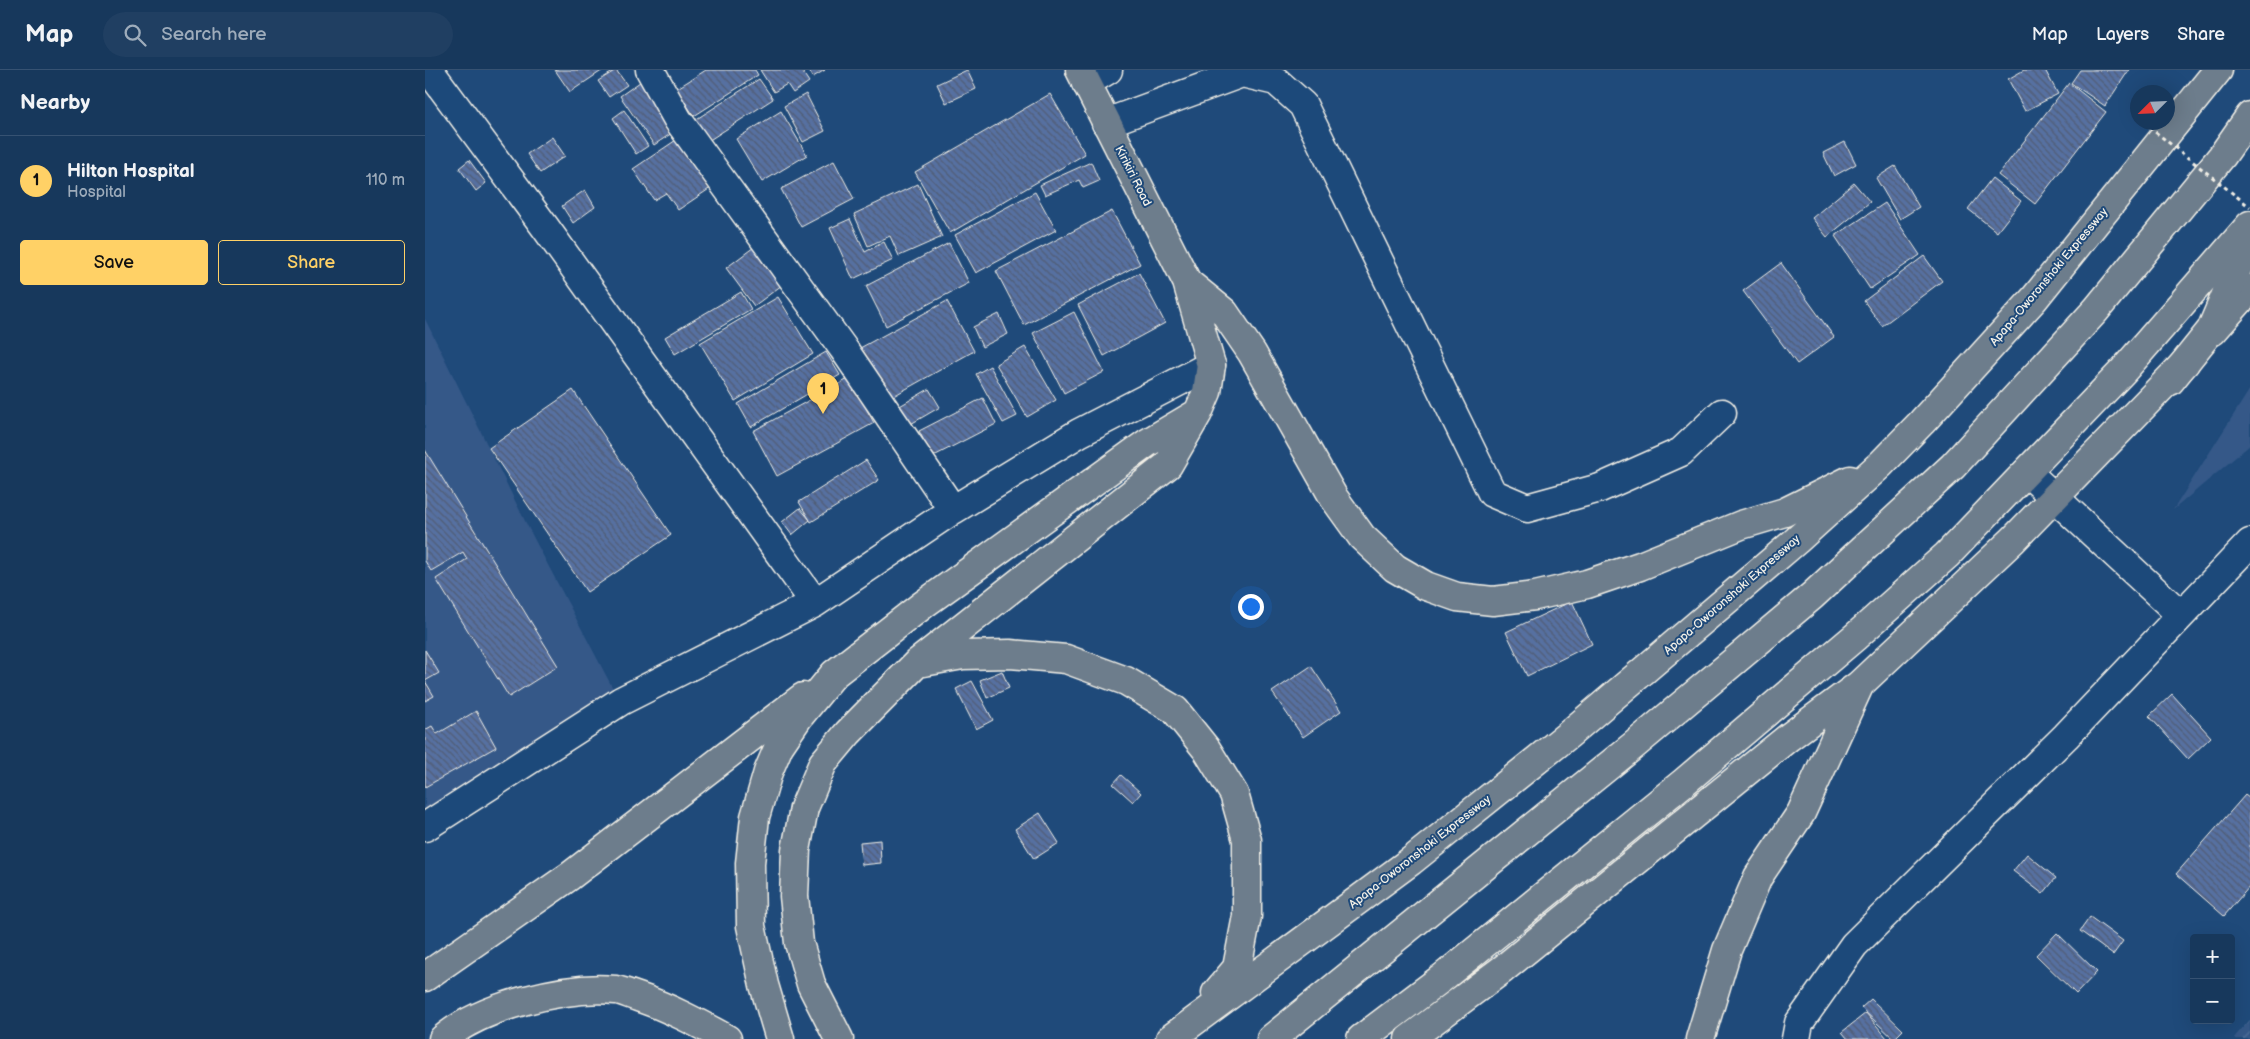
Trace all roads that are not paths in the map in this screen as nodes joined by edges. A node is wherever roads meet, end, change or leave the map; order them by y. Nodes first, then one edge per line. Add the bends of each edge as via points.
1 (429, 70) edge
2 (649, 70) edge
3 (2218, 70) edge
4 (1091, 74) edge
5 (2250, 116) edge
6 (1106, 123) junction
7 (2250, 225) edge
8 (2250, 238) edge
9 (1187, 282) junction
10 (2250, 288) edge
11 (2211, 330) junction
12 (1211, 365) junction
13 (2123, 371) junction
14 (2170, 381) junction
15 (1198, 413) junction
16 (1722, 413) dead end
17 (1881, 464) junction
18 (2027, 472) junction
19 (2054, 498) junction
20 (953, 510) junction
21 (2250, 543) edge
22 (815, 603) junction
23 (2181, 615) junction
24 (917, 663) junction
25 (834, 674) junction
26 (1859, 685) junction
27 (425, 827) edge
28 (425, 977) edge
29 (1180, 1031) edge
30 (443, 1039) edge
31 (727, 1039) edge
32 (779, 1039) edge
33 (839, 1039) edge
34 (1271, 1039) edge
35 (1361, 1039) edge
36 (1409, 1039) edge
37 (1700, 1039) edge
38 (1796, 1039) edge

1 - 22 street
2 - 20 street via 678,120 843,348
3 - 17 main road, Apapa-Oworonshoki Expressway via 2034,299
4 - 6 main road, Kirikiri Road
5 - 34 main road via 2222,156 2096,310 1953,466 1812,596
6 - 9 main road, Kirikiri Road
6 - 16 street via 1242,73 1276,81 1303,105 1491,493 1527,508 1600,488 1681,452
7 - 13 main road
8 - 11 main road
9 - 12 main road
9 - 17 main road via 1225,312 1252,353 1334,498 1362,537 1395,568 1426,586 1457,597 1493,601 1535,596 1587,584 1741,525 1785,512
10 - 11 main road
10 - 14 main road
11 - 13 main road
11 - 14 main road
12 - 15 main road via 1207,392
12 - 20 street via 1079,433
13 - 18 main road
14 - 19 main road
15 - 24 main road via 1168,465
15 - 25 main road via 1147,443 924,604
17 - 29 main road, Apapa-Oworonshoki Expressway via 1568,735 1411,861
18 - 19 street
18 - 35 main road via 1940,561 1691,777 1450,972
19 - 23 street
19 - 26 main road
20 - 22 street
21 - 23 street
22 - 27 street via 621,701
23 - 38 street via 2066,736 1854,945 1799,1023
24 - 29 main road via 963,655 1010,654 1066,659 1126,681 1175,710 1207,750 1234,794 1247,840 1247,916 1237,968
24 - 33 main road via 847,733 823,763 804,808 795,850 793,896 799,944 811,984
25 - 28 main road via 570,876
25 - 32 main road via 779,746 755,817 750,863 751,926
26 - 36 main road via 1789,737 1503,969
26 - 37 main road via 1801,813 1758,877 1727,950
30 - 31 main road via 506,1006 559,992 617,990 672,1008

